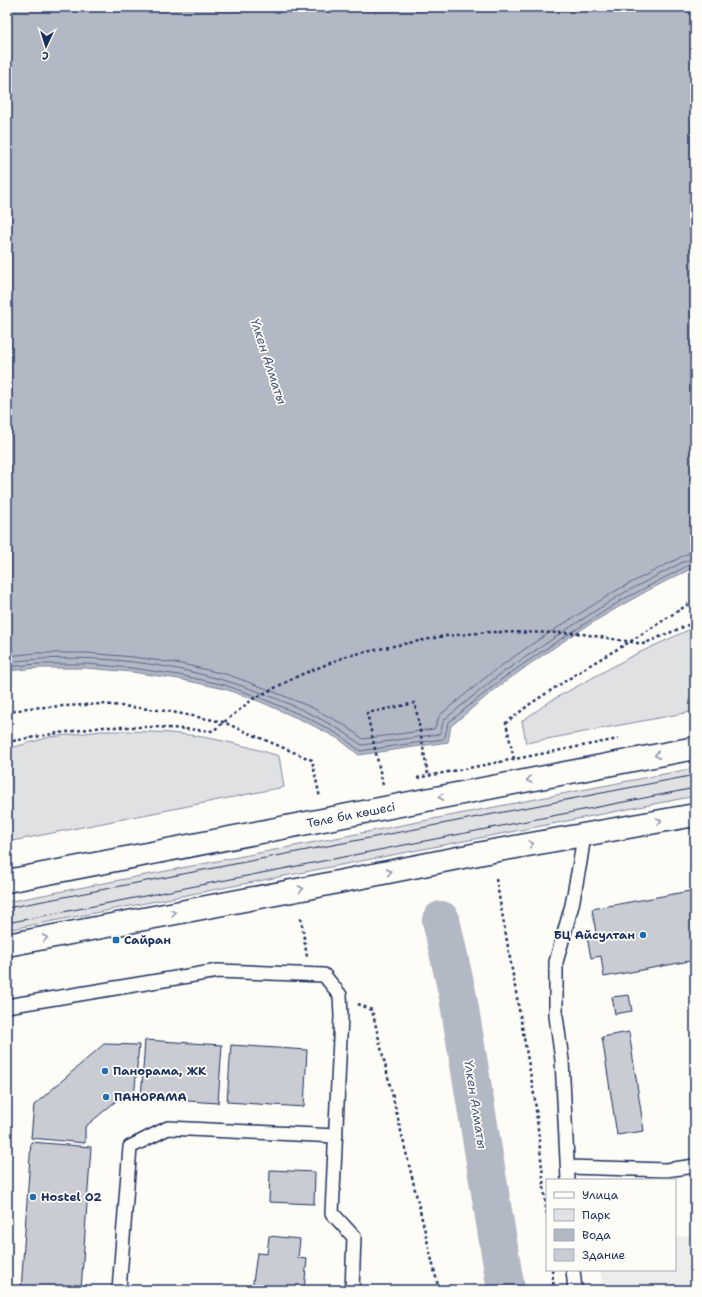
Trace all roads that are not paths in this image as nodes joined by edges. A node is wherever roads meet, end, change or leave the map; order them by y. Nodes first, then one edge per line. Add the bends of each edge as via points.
1 (695, 748) edge
2 (695, 815) edge
3 (584, 835) junction
4 (7, 881) edge
5 (7, 945) edge
6 (7, 1006) edge
7 (336, 1136) junction
8 (695, 1166) edge
9 (568, 1173) edge
10 (573, 1271) edge
11 (119, 1290) edge
12 (352, 1290) edge
13 (575, 1290) edge

1 -> 4 main road, Төле би көшесі
3 -> 2 main road
5 -> 3 main road
3 - 9 lane via 572,905 556,962 556,1016 562,1060
6 - 7 lane via 218,971 324,975 340,996
7 - 11 lane via 168,1128 130,1147
7 - 12 lane via 332,1213 354,1237
8 - 9 lane via 666,1170
10 - 13 lane

